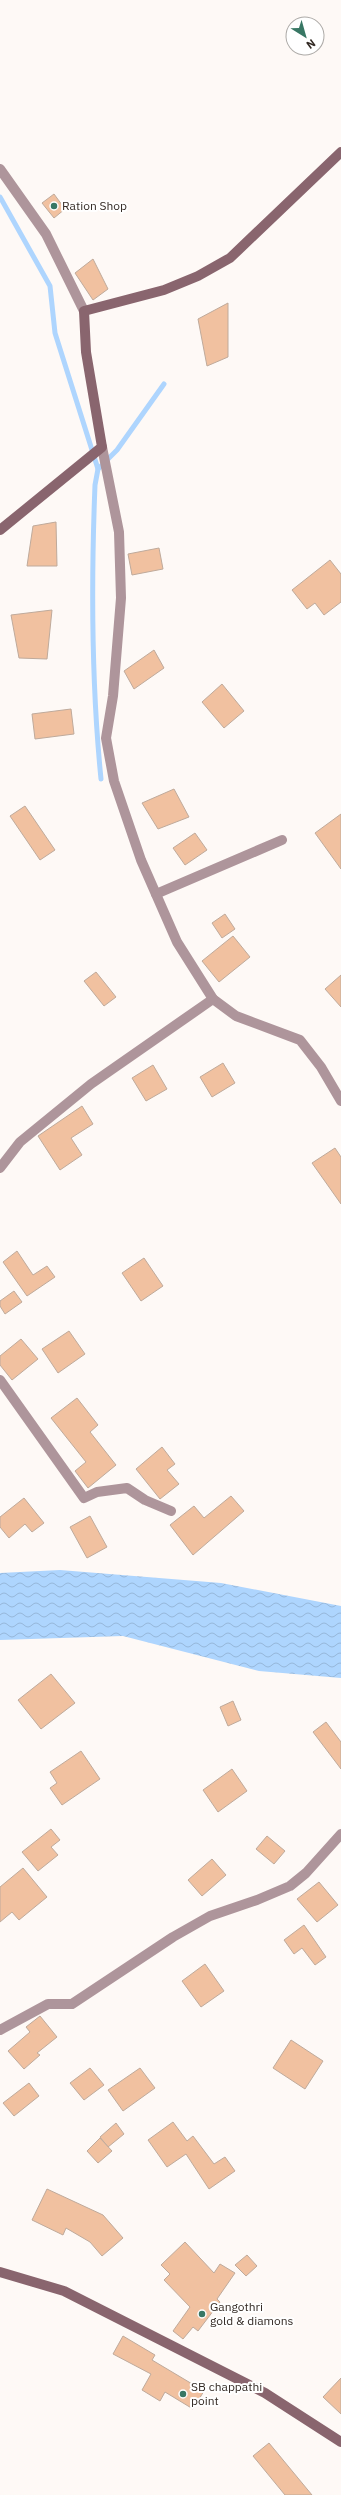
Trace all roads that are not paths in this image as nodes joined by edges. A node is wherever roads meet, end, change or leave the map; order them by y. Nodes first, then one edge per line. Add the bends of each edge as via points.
1 (341, 152) edge
2 (0, 169) edge
3 (84, 311) junction
4 (98, 453) junction
5 (0, 530) edge
6 (282, 840) dead end
7 (156, 894) junction
8 (213, 999) junction
9 (341, 1101) edge
10 (0, 1168) edge
11 (0, 1380) edge
12 (171, 1511) dead end
13 (341, 1834) edge
14 (0, 2030) edge
15 (0, 2272) edge
16 (341, 2442) edge

1 - 3 main road via 230,258 198,276 164,290
2 - 3 street via 46,234
3 - 4 main road via 86,352
4 - 5 main road
4 - 7 street via 107,466 119,532 121,598 113,696 106,738 114,781 140,860
6 - 7 street
7 - 8 street via 177,942
8 - 9 street via 236,1016 300,1040 321,1067
8 - 10 street via 91,1084 20,1142
11 - 12 street via 84,1498 97,1492 127,1488 145,1500
13 - 14 street via 306,1873 290,1886 210,1916 173,1937 72,2004 48,2004
15 - 16 main road via 64,2291 265,2394

